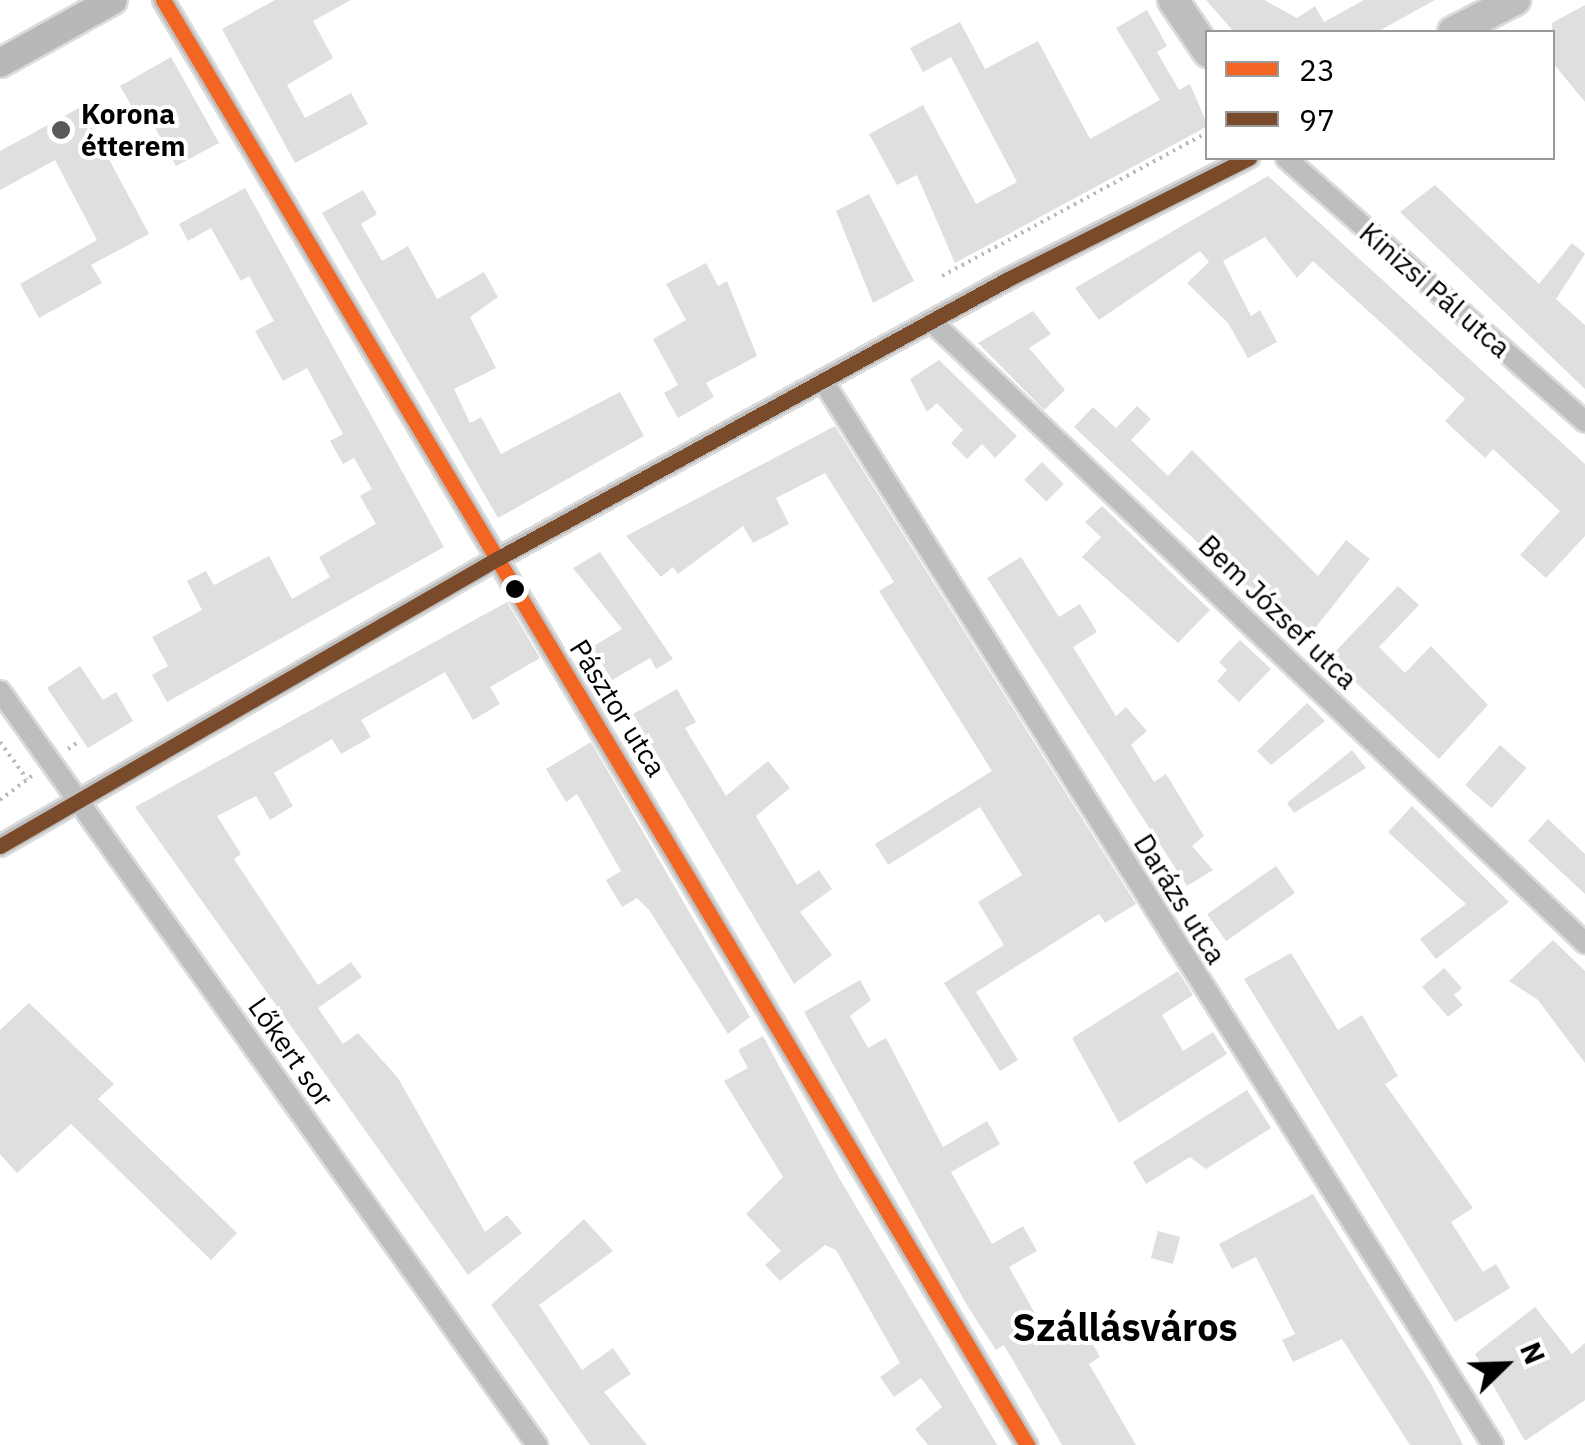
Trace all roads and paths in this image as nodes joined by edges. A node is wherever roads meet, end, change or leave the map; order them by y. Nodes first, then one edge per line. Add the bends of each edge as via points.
1 (113, 0) edge
2 (163, 0) edge
3 (1173, 0) edge
4 (1515, 0) edge
5 (1457, 30) edge
6 (1205, 49) edge
7 (0, 63) edge
8 (1205, 134) edge
9 (1246, 160) edge
10 (1288, 160) edge
11 (942, 276) dead end
12 (931, 321) junction
13 (823, 381) junction
14 (1585, 422) edge
15 (495, 560) junction
16 (0, 690) edge
17 (0, 742) edge
18 (27, 780) dead end
19 (78, 800) junction
20 (0, 846) edge
21 (1585, 944) edge
22 (537, 1445) edge
23 (1027, 1445) edge
24 (1493, 1445) edge

1 - 7 main road
2 - 15 street, Pásztor utca
3 - 6 main road
4 - 5 main road
8 - 11 path
9 - 12 street
10 - 14 street, Kinizsi Pál utca
12 - 13 street
12 - 21 street, Bem József utca
13 - 15 street
13 - 24 street, Darázs utca
15 - 19 street
15 - 23 street, Pásztor utca
16 - 19 street, Lőkert sor
17 - 18 path
19 - 20 street
19 - 22 street, Lőkert sor

